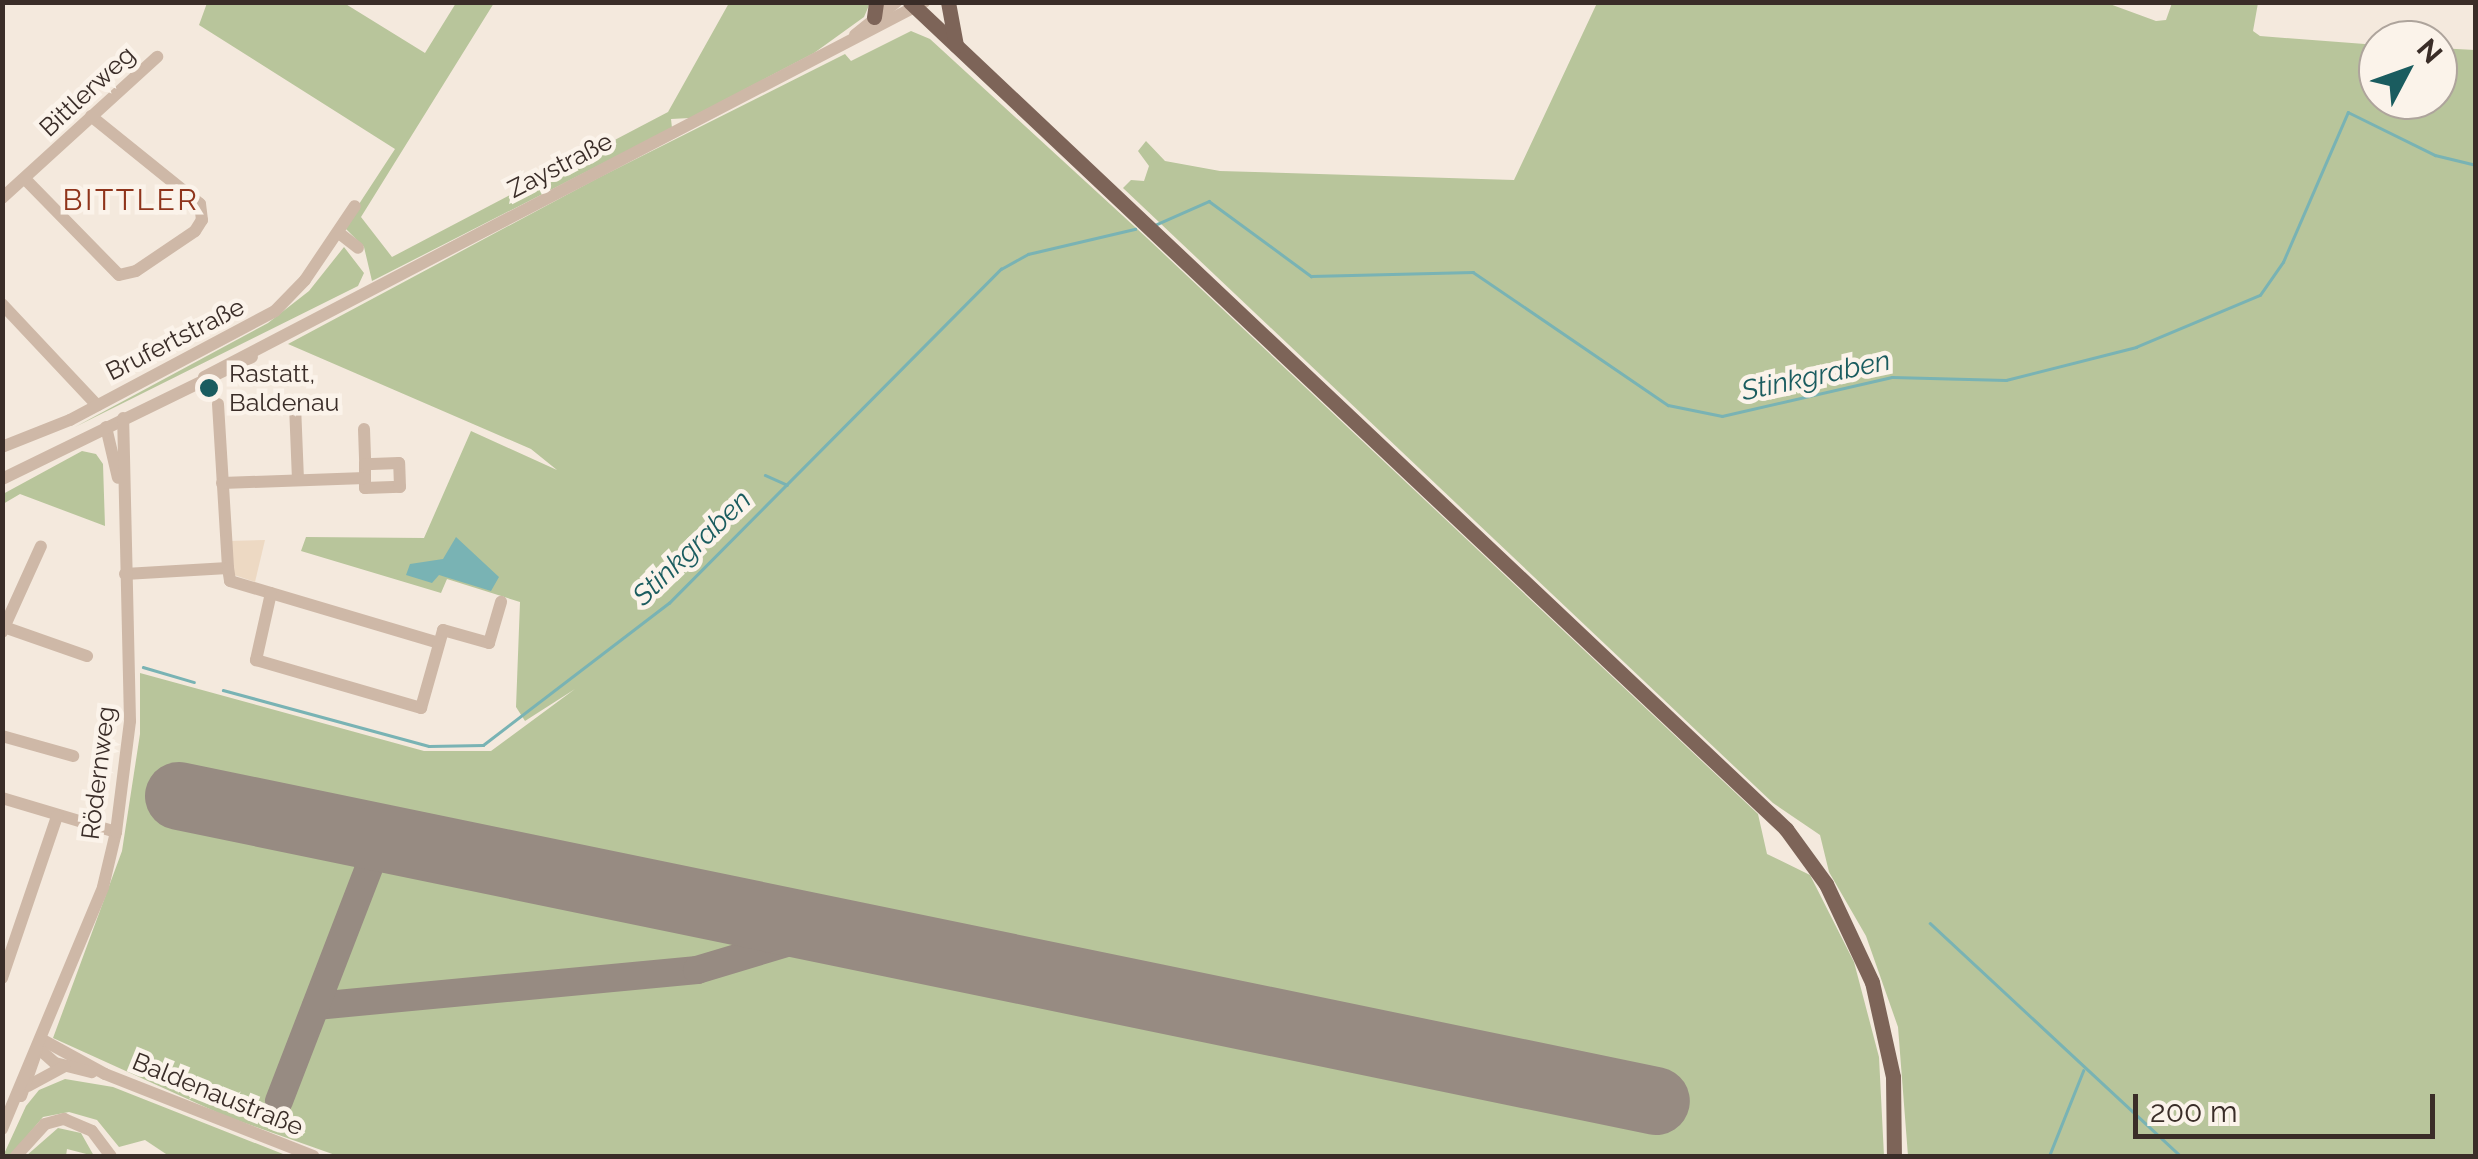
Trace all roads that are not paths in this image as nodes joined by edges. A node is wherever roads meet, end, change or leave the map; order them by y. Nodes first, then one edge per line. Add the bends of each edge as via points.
1 (896, 2) edge
2 (948, 2) edge
3 (917, 4) edge
4 (875, 10) edge
5 (850, 40) junction
6 (956, 45) junction
7 (157, 57) dead end
8 (91, 116) junction
9 (26, 179) junction
10 (2, 198) edge
11 (356, 206) dead end
12 (338, 233) junction
13 (358, 248) dead end
14 (2, 304) edge
15 (218, 404) dead end
16 (97, 405) junction
17 (295, 405) dead end
18 (123, 418) junction
19 (106, 427) junction
20 (364, 430) dead end
21 (2, 447) edge
22 (2, 480) edge
23 (298, 480) junction
24 (222, 482) junction
25 (121, 492) junction
26 (41, 546) dead end
27 (228, 568) junction
28 (125, 574) junction
29 (271, 593) junction
30 (501, 602) dead end
31 (4, 630) edge
32 (439, 643) junction
33 (86, 656) dead end
34 (2, 736) edge
35 (73, 756) dead end
36 (2, 798) edge
37 (57, 816) junction
38 (116, 832) junction
39 (2, 978) edge
40 (39, 1043) junction
41 (65, 1066) junction
42 (105, 1074) junction
43 (26, 1088) junction
44 (4, 1127) edge
45 (16, 1156) edge
46 (111, 1156) edge
47 (313, 1156) edge
48 (1894, 1156) edge

1 - 4 street, Zaystraße
2 - 6 main road
3 - 5 street, Zaystraße
3 - 6 main road
4 - 5 street, Zaystraße
5 - 18 street, Zaystraße
6 - 48 main road via 1786,830 1826,884 1872,982 1893,1077
7 - 8 street, Bittlerweg
8 - 9 street, Bittlerweg
8 - 9 street via 193,197 202,212 195,231 136,272 119,275
9 - 10 street, Bittlerweg
11 - 12 street, Brufertstraße
12 - 13 street
12 - 16 street, Brufertstraße via 274,312
14 - 16 street
15 - 24 street
16 - 21 street, Brufertstraße
17 - 23 street
18 - 19 street, Zaystraße
18 - 25 street, Rödernweg
19 - 22 street, Zaystraße
19 - 25 street, Rödernweg
20 - 23 street via 365,471
23 - 24 street
24 - 27 street
25 - 28 street, Rödernweg
26 - 31 street
27 - 28 street
27 - 29 street via 230,581
28 - 38 street, Rödernweg via 130,720
29 - 32 street
29 - 32 street via 256,660 421,708
30 - 32 street via 489,643 443,630
31 - 33 street
34 - 35 street
36 - 37 street
37 - 38 street
37 - 39 street
38 - 40 street, Rödernweg via 102,886
40 - 41 street, Baldenaustraße
40 - 42 street, Baldenaustraße
40 - 43 street, Rödernweg
40 - 44 street, Rödernweg
41 - 42 street, Baldenaustraße
41 - 43 street
42 - 47 street, Baldenaustraße
43 - 44 street, Rödernweg
45 - 46 street via 45,1124 64,1118 92,1131

